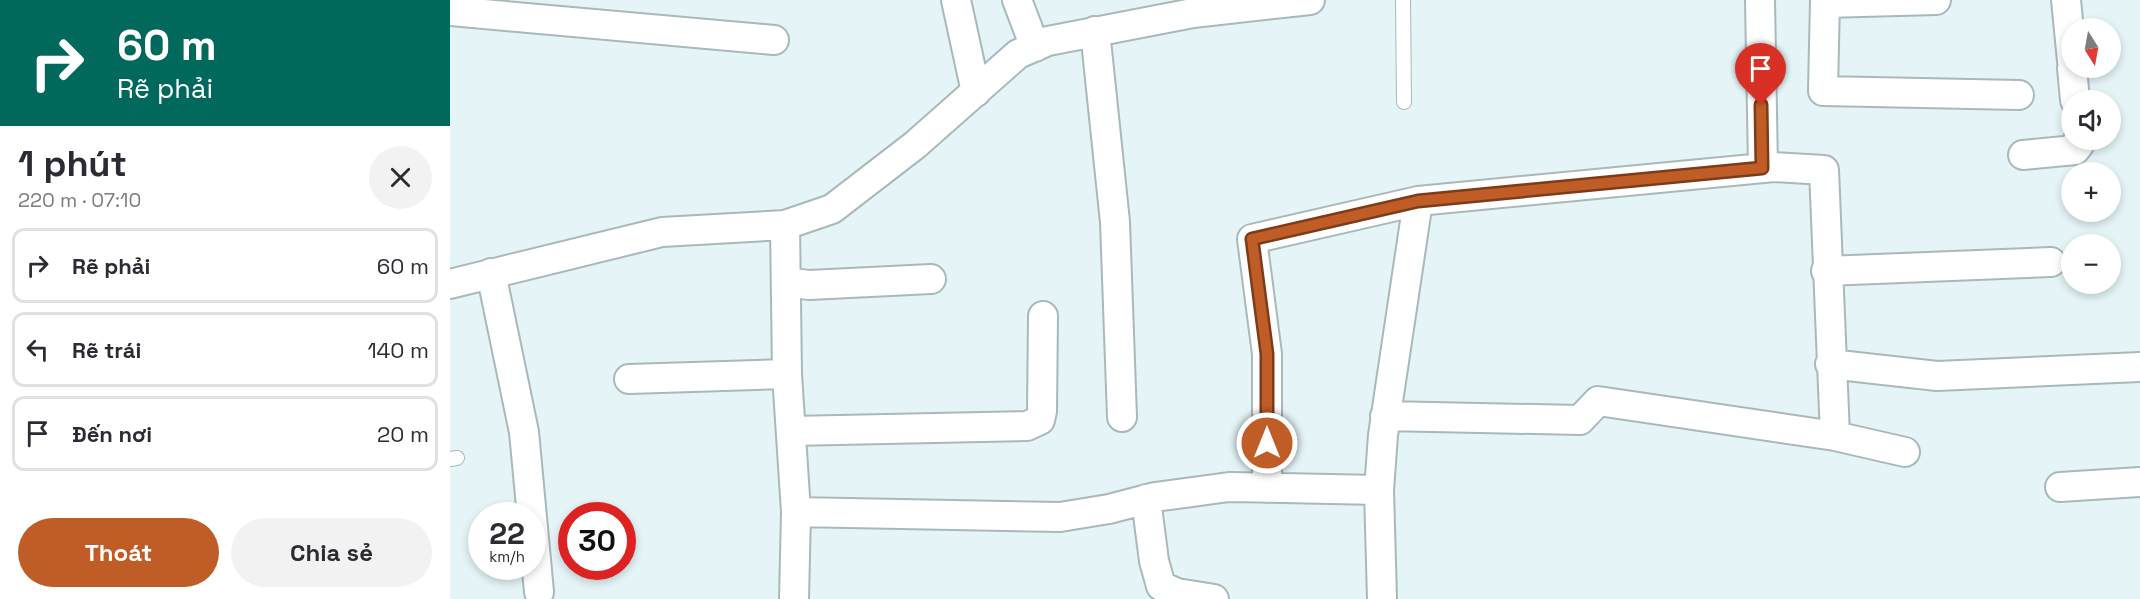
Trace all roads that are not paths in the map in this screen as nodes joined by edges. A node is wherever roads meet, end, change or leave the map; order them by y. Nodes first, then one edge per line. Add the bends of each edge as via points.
1 (956, 0) edge
2 (1017, 0) edge
3 (1302, 0) edge
4 (1403, 0) edge
5 (1760, 0) edge
6 (1936, 0) edge
7 (2066, 0) edge
8 (1825, 2) edge
9 (450, 11) edge
10 (2068, 18) edge
11 (1095, 31) junction
12 (774, 40) dead end
13 (1035, 47) junction
14 (976, 92) junction
15 (2019, 95) dead end
16 (1404, 102) dead end
17 (2074, 150) edge
18 (2023, 155) dead end
19 (1762, 168) junction
20 (1418, 201) junction
21 (786, 225) junction
22 (2051, 262) dead end
23 (1826, 271) junction
24 (491, 273) junction
25 (931, 279) dead end
26 (786, 282) junction
27 (450, 284) edge
28 (1043, 316) dead end
29 (1830, 364) junction
30 (2140, 367) edge
31 (787, 374) junction
32 (629, 379) dead end
33 (1385, 416) junction
34 (1122, 417) dead end
35 (791, 431) junction
36 (1835, 436) junction
37 (1905, 452) dead end
38 (2140, 482) edge
39 (2061, 487) dead end
40 (1267, 488) junction
41 (1380, 490) junction
42 (1146, 499) junction
43 (796, 512) junction
44 (539, 592) dead end
45 (794, 599) edge
46 (1214, 599) edge
47 (1382, 599) edge

1 - 14 street
2 - 13 street
3 - 11 street via 1193,13
4 - 16 lane
5 - 19 street
6 - 8 street
7 - 10 street
8 - 15 street via 1823,92
9 - 12 street
11 - 13 street
11 - 34 street via 1115,222
13 - 14 street via 1018,54
14 - 21 street via 915,145 832,208
17 - 18 street
19 - 20 street
19 - 23 street via 1824,170
20 - 33 street
20 - 40 street via 1252,239 1267,354
21 - 24 street via 662,232
21 - 26 street
22 - 23 street
23 - 29 street
24 - 27 street
24 - 44 street via 524,432
25 - 26 street via 809,285
26 - 31 street
28 - 35 street via 1042,411 1040,420 1034,424
29 - 30 street via 1937,376
29 - 36 street
31 - 32 street
31 - 35 street
33 - 36 street via 1580,420 1598,401
33 - 41 street
35 - 43 street
36 - 37 street
38 - 39 street
40 - 41 street
40 - 42 street via 1228,487
41 - 47 street
42 - 43 street via 1060,517
42 - 46 street via 1161,586
43 - 45 street

